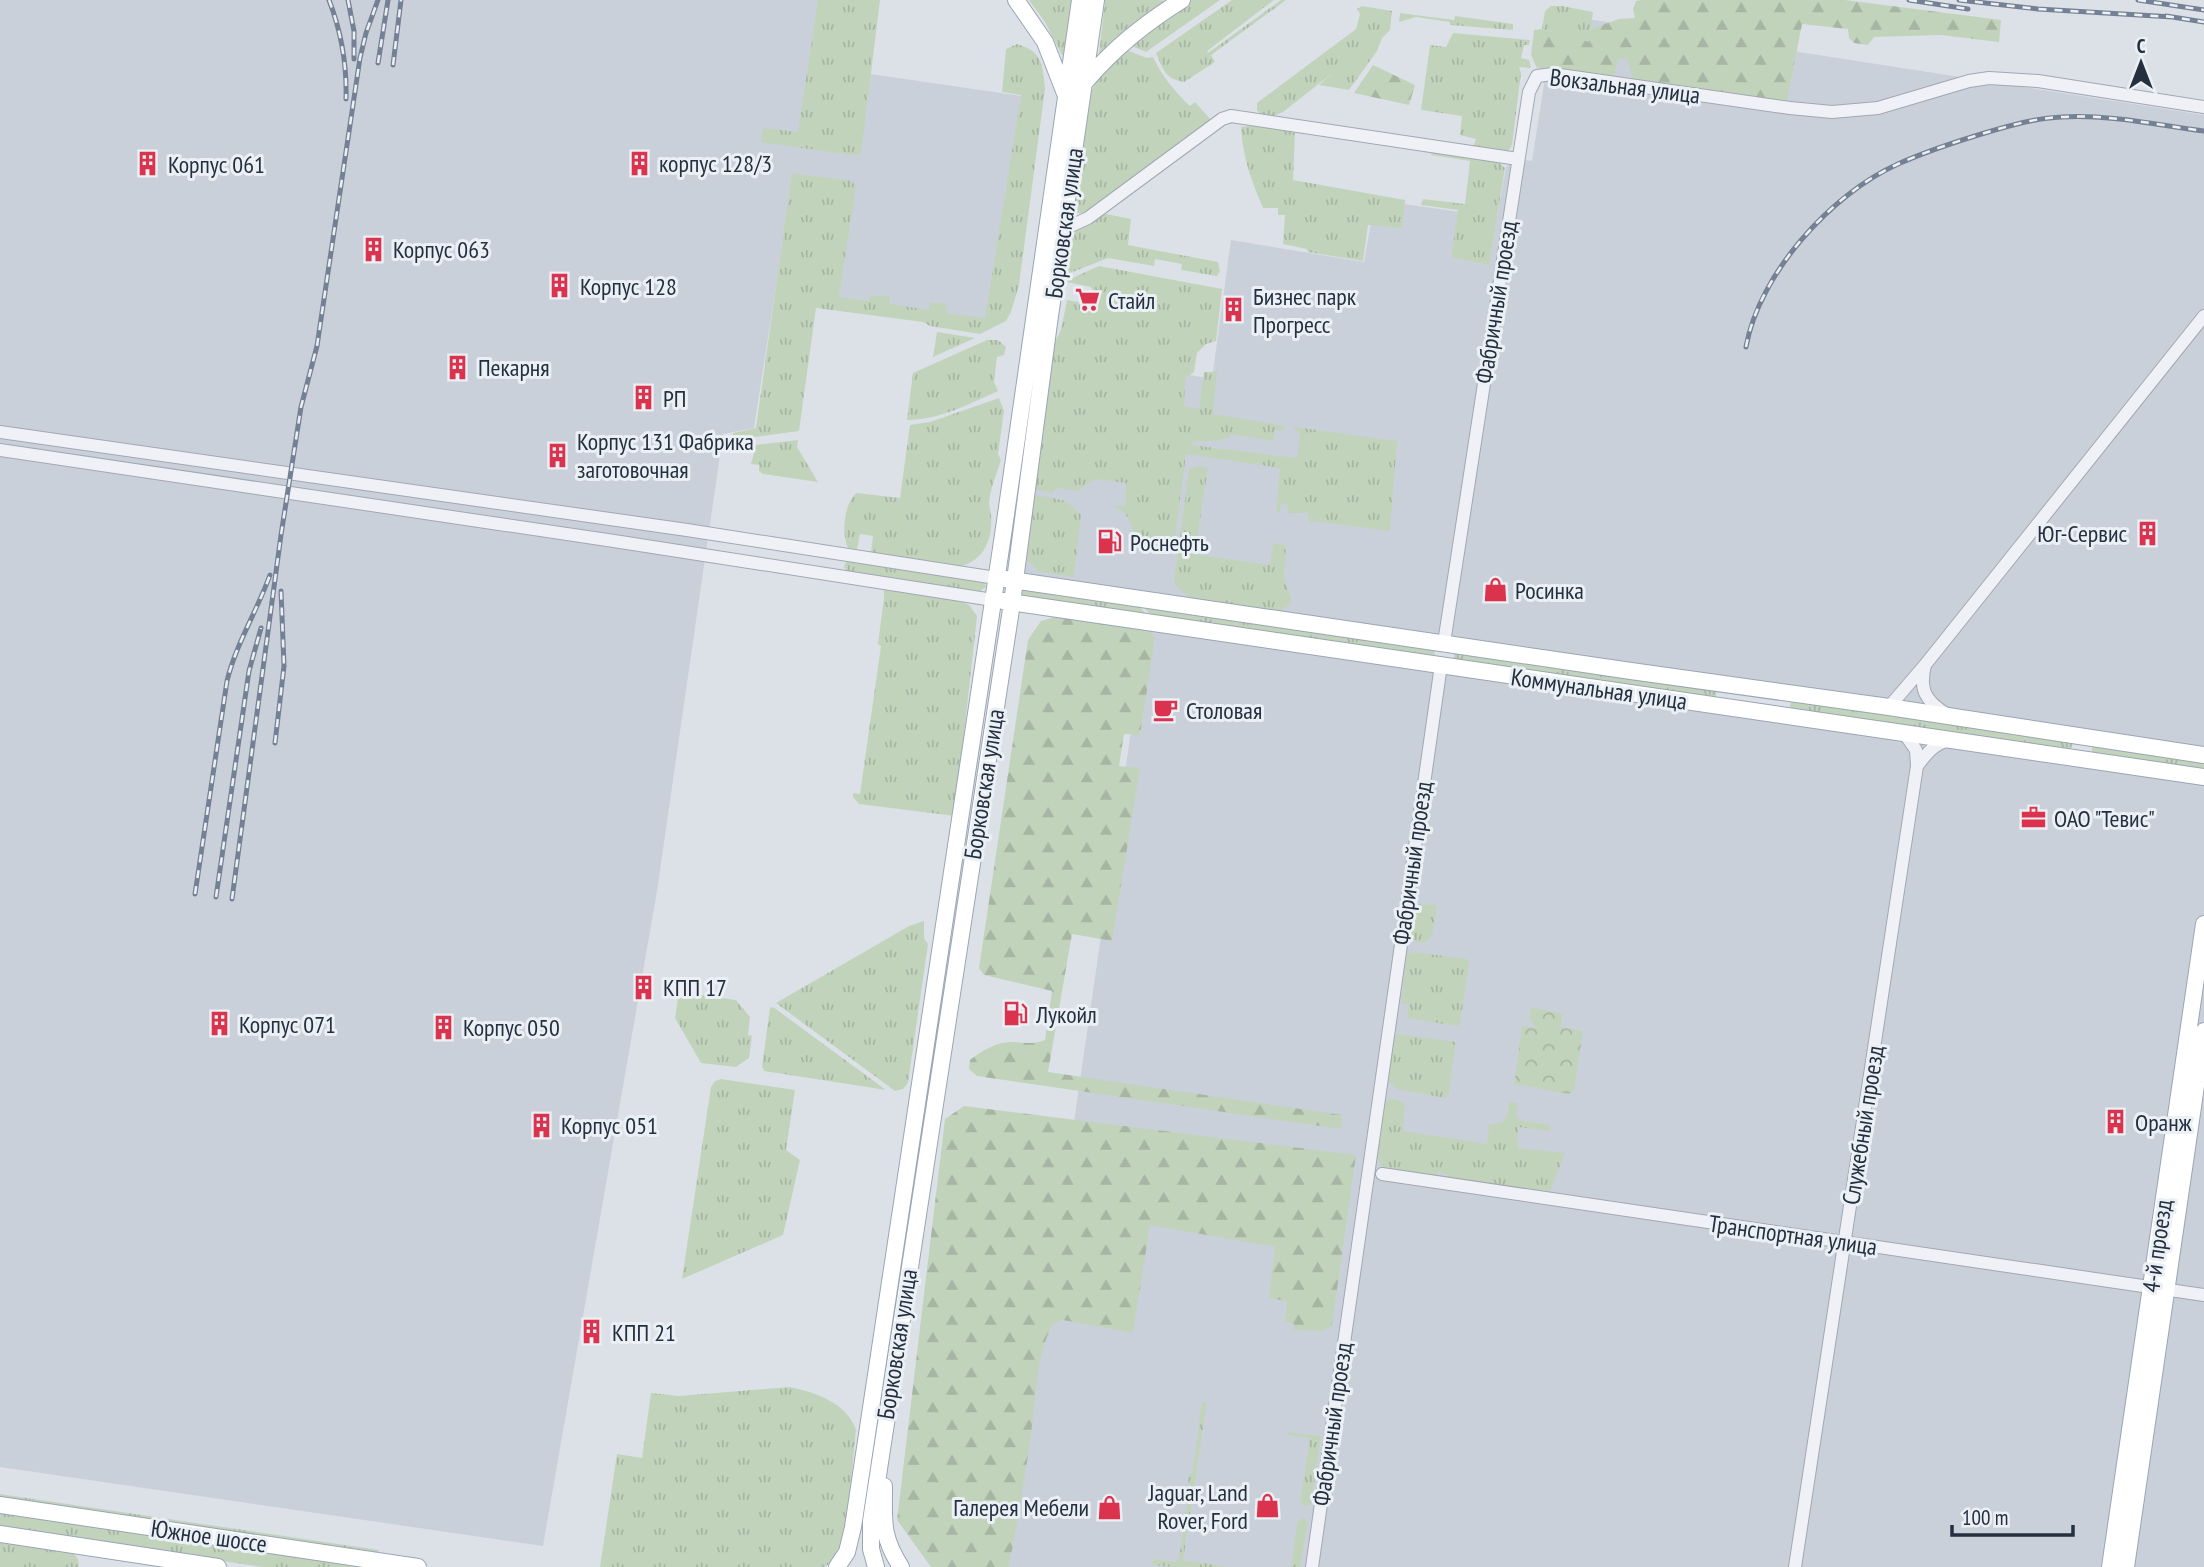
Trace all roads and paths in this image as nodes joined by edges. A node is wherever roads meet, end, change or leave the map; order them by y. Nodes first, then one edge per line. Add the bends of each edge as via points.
1 (1016, 0) edge
2 (1080, 0) edge
3 (1096, 0) edge
4 (1182, 0) edge
5 (1085, 82) junction
6 (1067, 99) junction
7 (2204, 107) edge
8 (1518, 159) junction
9 (1062, 230) junction
10 (2204, 316) edge
11 (0, 432) edge
12 (0, 450) edge
13 (194, 460) junction
14 (191, 478) junction
15 (409, 492) junction
16 (406, 510) junction
17 (996, 578) junction
18 (1015, 580) junction
19 (993, 600) junction
20 (1012, 603) junction
21 (1444, 643) junction
22 (1441, 665) junction
23 (1925, 665) junction
24 (1768, 691) junction
25 (1794, 694) junction
26 (1889, 707) junction
27 (1763, 713) junction
28 (1949, 716) junction
29 (1791, 717) junction
30 (1904, 733) junction
31 (2083, 736) junction
32 (1950, 739) junction
33 (2204, 755) edge
34 (2080, 758) junction
35 (1917, 766) junction
36 (2202, 778) edge
37 (2204, 924) edge
38 (2204, 1031) edge
39 (2191, 1066) junction
40 (917, 1099) junction
41 (934, 1102) junction
42 (1382, 1174) dead end
43 (1845, 1242) junction
44 (2158, 1288) junction
45 (2204, 1295) edge
46 (884, 1432) junction
47 (0, 1505) edge
48 (0, 1534) edge
49 (218, 1567) edge
50 (418, 1567) edge
51 (837, 1567) edge
52 (876, 1567) edge
53 (901, 1567) edge
54 (1312, 1567) edge
55 (1795, 1567) edge
56 (2109, 1567) edge
57 (2126, 1567) edge

1 - 6 main road, Борковская улица via 1045,42
2 - 6 main road, Борковская улица
3 - 5 main road, Борковская улица
4 - 5 main road via 1145,24
5 - 9 main road, Борковская улица
6 - 17 main road, Борковская улица
7 - 8 street, Вокзальная улица via 2038,81 1989,78 1878,108 1832,112 1543,74 1537,76 1529,92
8 - 9 street via 1231,116 1088,218
8 - 21 street, Фабричный проезд
9 - 18 main road, Борковская улица
10 - 23 street
11 - 13 street
12 - 14 street
13 - 14 street
13 - 15 street
14 - 16 street
15 - 16 street
15 - 17 street
16 - 19 street
17 - 18 main road, Коммунальная улица
17 - 19 main road, Борковская улица
18 - 20 main road, Борковская улица
18 - 21 main road, Коммунальная улица
19 - 20 main road, Коммунальная улица
19 - 40 main road, Борковская улица
20 - 22 main road, Коммунальная улица
20 - 41 main road, Борковская улица
21 - 22 main road, Фабричный проезд
21 - 24 main road, Коммунальная улица
22 - 27 main road, Коммунальная улица
22 - 54 street, Фабричный проезд
23 - 26 street
23 - 28 street via 1924,691 1934,706
24 - 25 main road, Коммунальная улица
24 - 27 main road via 1774,702
25 - 26 main road, Коммунальная улица
25 - 29 main road via 1787,701
26 - 28 main road, Коммунальная улица
27 - 29 main road, Коммунальная улица
28 - 31 main road, Коммунальная улица
29 - 30 main road, Коммунальная улица
30 - 32 main road, Коммунальная улица
30 - 35 street, Служебный проезд via 1916,750
31 - 33 main road, Коммунальная улица
31 - 34 main road
32 - 34 main road, Коммунальная улица
32 - 35 street via 1928,751
34 - 36 main road, Коммунальная улица
35 - 43 street, Служебный проезд
37 - 39 main road, 4-й проезд
38 - 39 main road, 4-й проезд
39 - 44 main road, 4-й проезд
40 - 41 main road
40 - 51 main road, Борковская улица via 853,1527
41 - 46 main road, Борковская улица
42 - 43 street, Транспортная улица
43 - 44 street, Транспортная улица
43 - 55 street, Служебный проезд
44 - 45 street, Транспортная улица
44 - 56 main road, 4-й проезд
44 - 57 main road, 4-й проезд
46 - 52 main road, Борковская улица via 871,1521
46 - 53 main road via 884,1531
47 - 50 main road, Южное шоссе
48 - 49 main road, Южное шоссе

